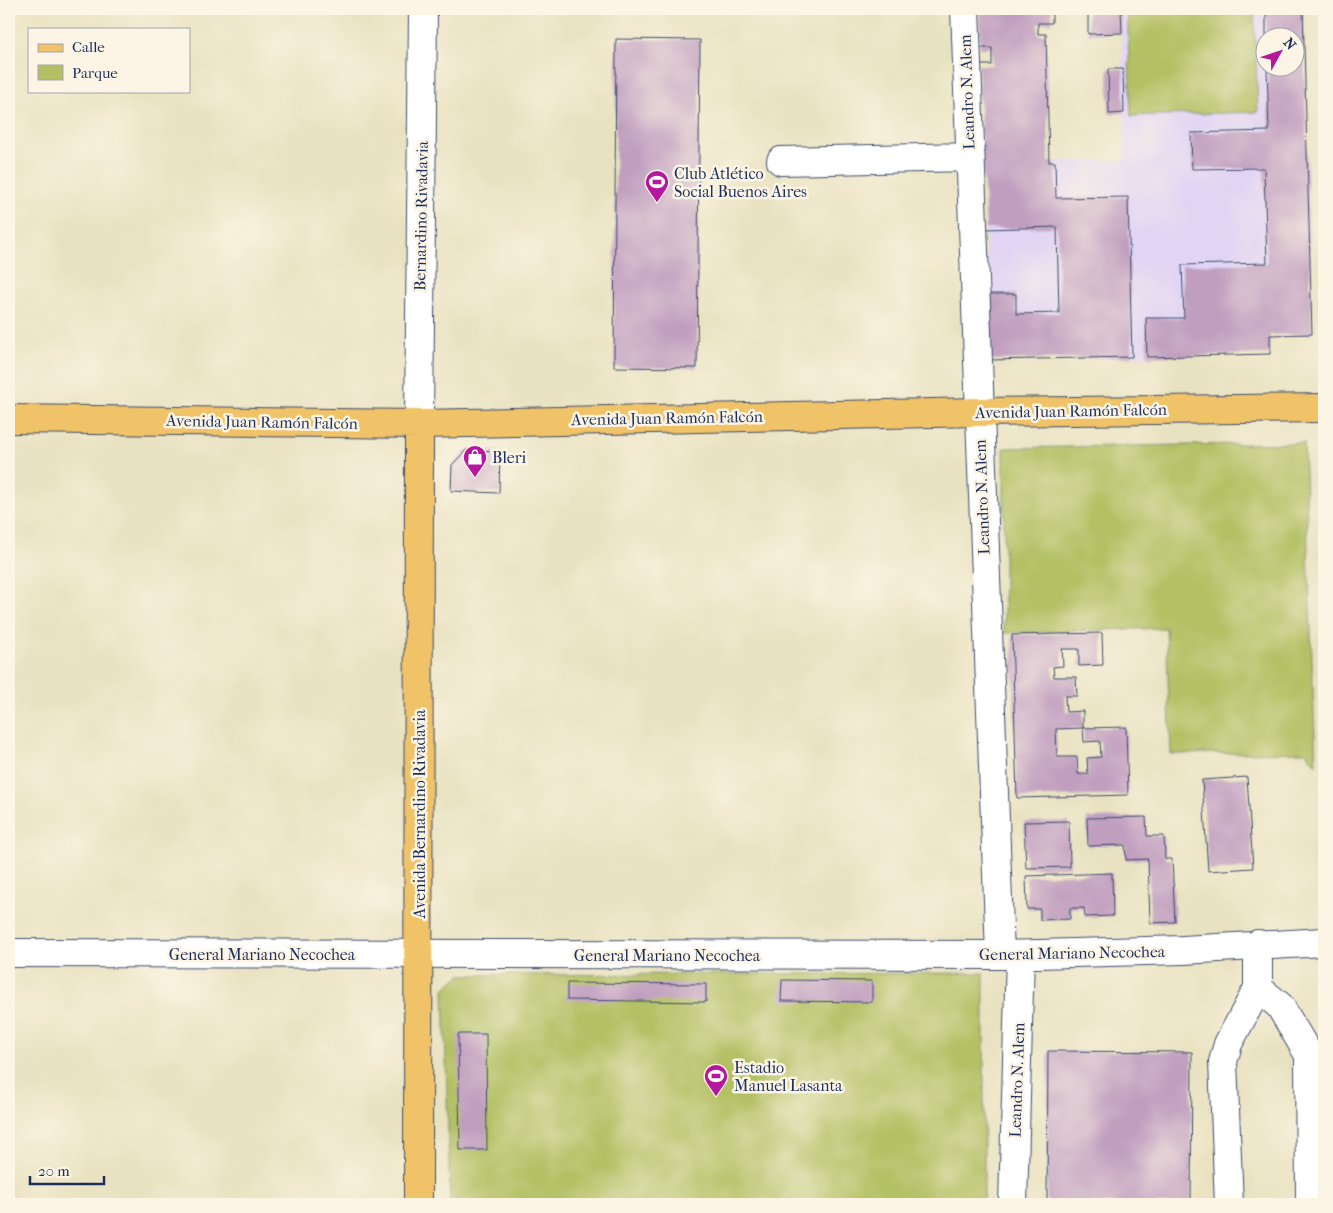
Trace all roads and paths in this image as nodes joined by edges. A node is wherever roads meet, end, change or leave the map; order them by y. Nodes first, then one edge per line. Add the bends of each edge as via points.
1 (423, 9) edge
2 (965, 9) edge
3 (969, 157) junction
4 (781, 161) dead end
5 (1324, 408) edge
6 (979, 412) junction
7 (9, 419) edge
8 (419, 424) junction
9 (1324, 942) edge
10 (1258, 944) junction
11 (9, 953) edge
12 (419, 955) junction
13 (1010, 955) junction
14 (1258, 988) junction
15 (418, 1204) edge
16 (1013, 1204) edge
17 (1229, 1204) edge
18 (1310, 1204) edge

1 - 8 street, Bernardino Rivadavia
2 - 3 street, Leandro N. Alem
3 - 4 street
3 - 6 street, Leandro N. Alem
5 - 6 main road, Avenida Juan Ramón Falcón
6 - 8 main road, Avenida Juan Ramón Falcón
6 - 13 street, Leandro N. Alem
7 - 8 main road, Avenida Juan Ramón Falcón
8 - 12 main road, Avenida Bernardino Rivadavia
9 - 10 street, General Mariano Necochea
10 - 13 street, General Mariano Necochea via 1183,950
10 - 14 street
11 - 12 street, General Mariano Necochea
12 - 13 street, General Mariano Necochea
12 - 15 main road, Avenida Bernardino Rivadavia
13 - 16 street, Leandro N. Alem
14 - 17 street via 1228,1044 1224,1062
14 - 18 street via 1280,1006 1309,1055

